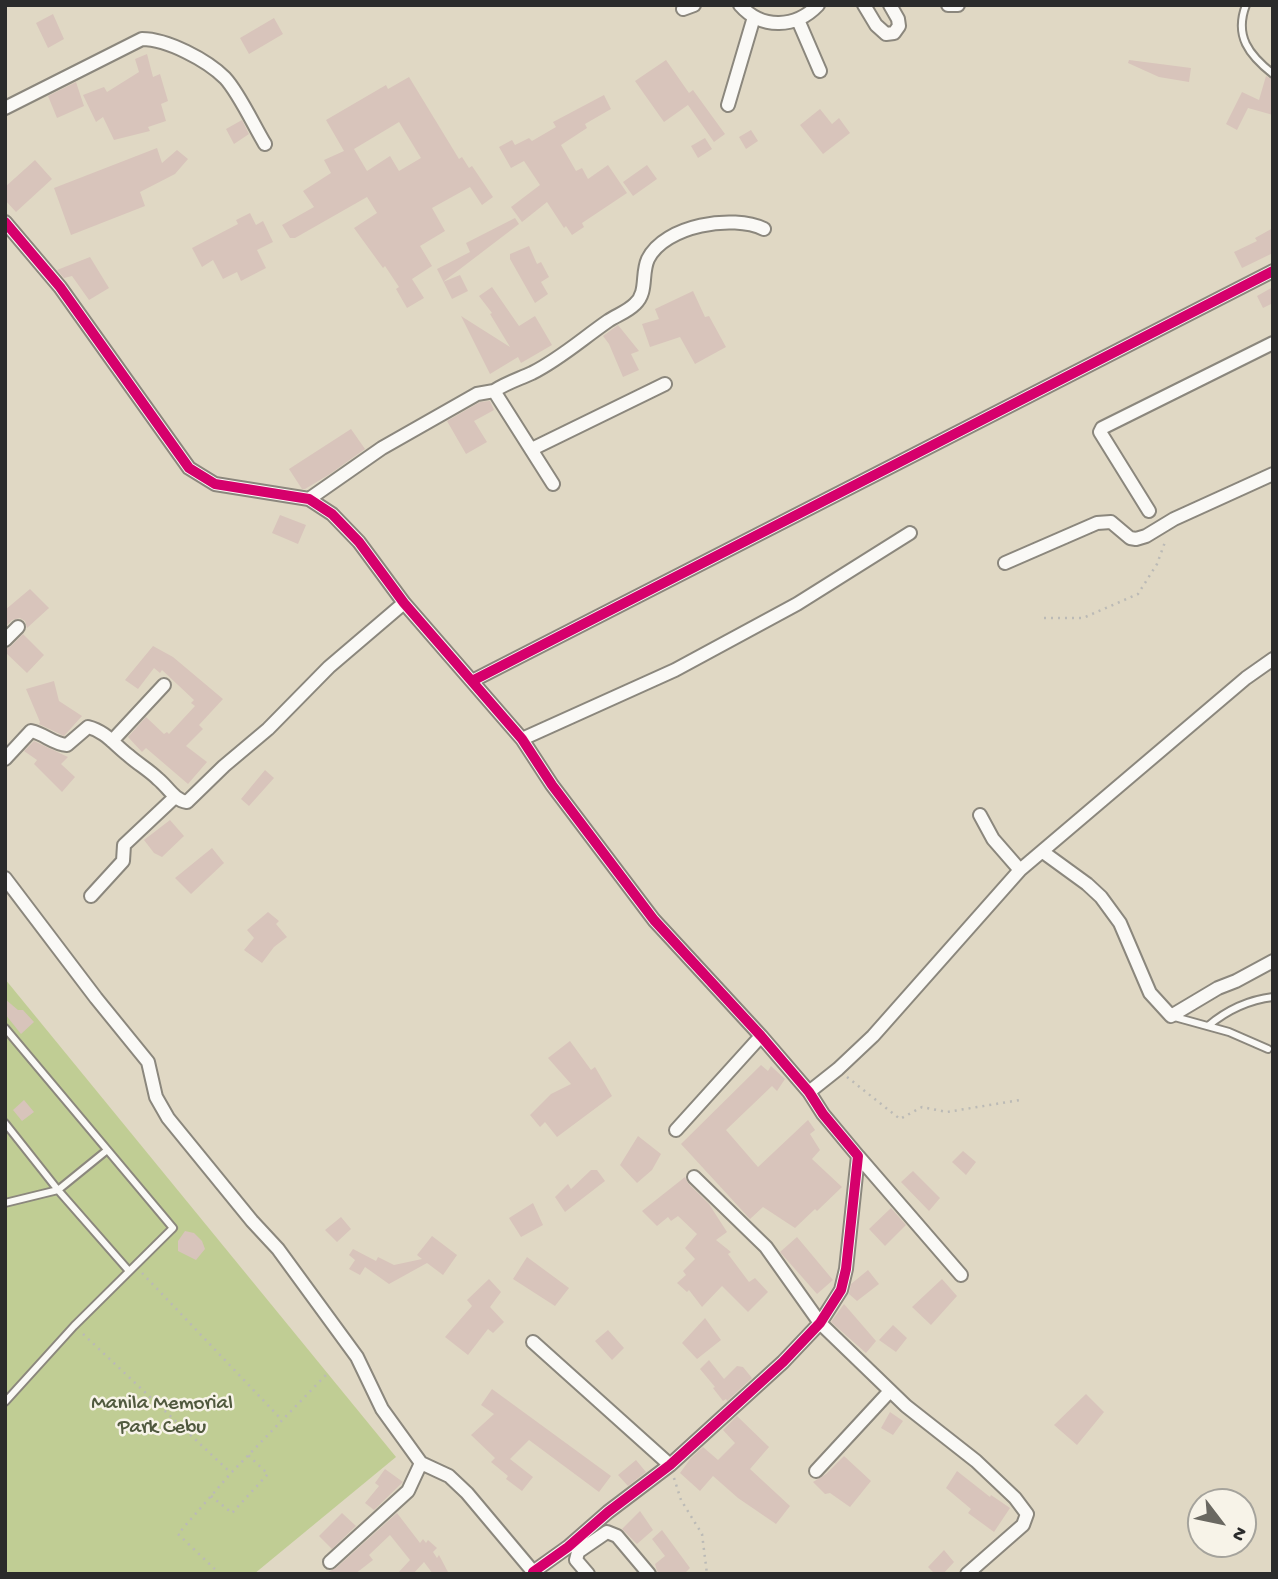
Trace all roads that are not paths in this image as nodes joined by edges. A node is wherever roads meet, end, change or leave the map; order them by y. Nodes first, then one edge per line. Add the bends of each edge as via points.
1 (740, 5) edge
2 (818, 5) edge
3 (864, 5) edge
4 (890, 5) edge
5 (948, 5) edge
6 (958, 5) edge
7 (1246, 5) edge
8 (754, 17) junction
9 (798, 20) junction
10 (820, 71) dead end
11 (1273, 74) edge
12 (728, 105) dead end
13 (5, 108) edge
14 (265, 144) dead end
15 (5, 222) edge
16 (764, 229) dead end
17 (1273, 271) edge
18 (1273, 343) edge
19 (665, 384) dead end
20 (494, 391) junction
21 (532, 449) junction
22 (1273, 474) edge
23 (553, 484) dead end
24 (309, 499) junction
25 (1149, 512) dead end
26 (910, 533) dead end
27 (1005, 563) dead end
28 (404, 603) junction
29 (18, 627) dead end
30 (5, 640) edge
31 (1273, 659) edge
32 (472, 681) junction
33 (164, 685) dead end
34 (522, 739) junction
35 (112, 741) junction
36 (5, 759) edge
37 (174, 797) junction
38 (980, 815) dead end
39 (1043, 852) junction
40 (1020, 870) junction
41 (5, 878) edge
42 (91, 896) dead end
43 (1273, 961) edge
44 (1273, 997) edge
45 (1171, 1016) junction
46 (1208, 1026) junction
47 (5, 1028) edge
48 (761, 1036) junction
49 (1268, 1049) dead end
50 (809, 1092) junction
51 (5, 1123) edge
52 (676, 1130) dead end
53 (107, 1151) junction
54 (858, 1156) junction
55 (694, 1177) dead end
56 (58, 1189) junction
57 (5, 1203) edge
58 (132, 1268) junction
59 (961, 1275) dead end
60 (820, 1323) junction
61 (533, 1342) dead end
62 (890, 1391) junction
63 (5, 1402) edge
64 (421, 1463) junction
65 (670, 1465) junction
66 (816, 1471) dead end
67 (330, 1562) dead end
68 (534, 1573) edge
69 (588, 1574) edge
70 (649, 1574) edge
71 (967, 1574) edge

1 - 8 street
2 - 9 street
3 - 4 street via 886,34 899,26
5 - 6 street
7 - 11 lane via 1240,20 1242,36 1254,58
8 - 9 street via 776,24
8 - 12 street
9 - 10 street
13 - 14 street via 142,39 154,39 176,47 226,79
15 - 24 street via 60,287 189,468 215,484
16 - 20 street via 718,222 670,238 649,258 637,303 563,355
17 - 32 street
18 - 25 street via 1102,428 1100,432
19 - 21 street
20 - 21 street
20 - 24 street via 477,394 382,449
21 - 23 street
22 - 27 street via 1146,536 1130,538 1111,522 1097,523
24 - 28 street via 332,514 359,542
26 - 34 street via 797,604 675,670
28 - 32 street
28 - 37 street via 329,667 187,802
29 - 30 street
31 - 39 street
32 - 34 street
33 - 35 street
34 - 48 street via 654,920
35 - 36 street via 88,727 67,745 32,731
35 - 37 street
37 - 42 street via 124,845 123,861
38 - 40 street via 993,839
39 - 40 street
39 - 45 street via 1101,897 1120,923 1150,993
40 - 50 street via 873,1036
41 - 64 street via 148,1062 156,1097 168,1118 278,1249 357,1357 382,1409
43 - 45 street
44 - 46 lane via 1225,1012
45 - 46 lane
46 - 49 lane
47 - 53 lane
48 - 50 street
48 - 52 street
50 - 54 street
51 - 56 lane
53 - 56 lane
53 - 58 lane via 173,1228
54 - 59 street
54 - 60 street via 846,1269 841,1290
55 - 60 street via 765,1247
56 - 57 lane
56 - 58 lane
58 - 63 lane
60 - 62 street
60 - 65 street
61 - 65 street
62 - 66 street
62 - 71 street via 976,1461 1027,1514 1023,1525
64 - 67 street via 408,1491
64 - 68 street via 449,1476
65 - 68 street
69 - 70 street via 576,1560 578,1552 607,1532 617,1536

